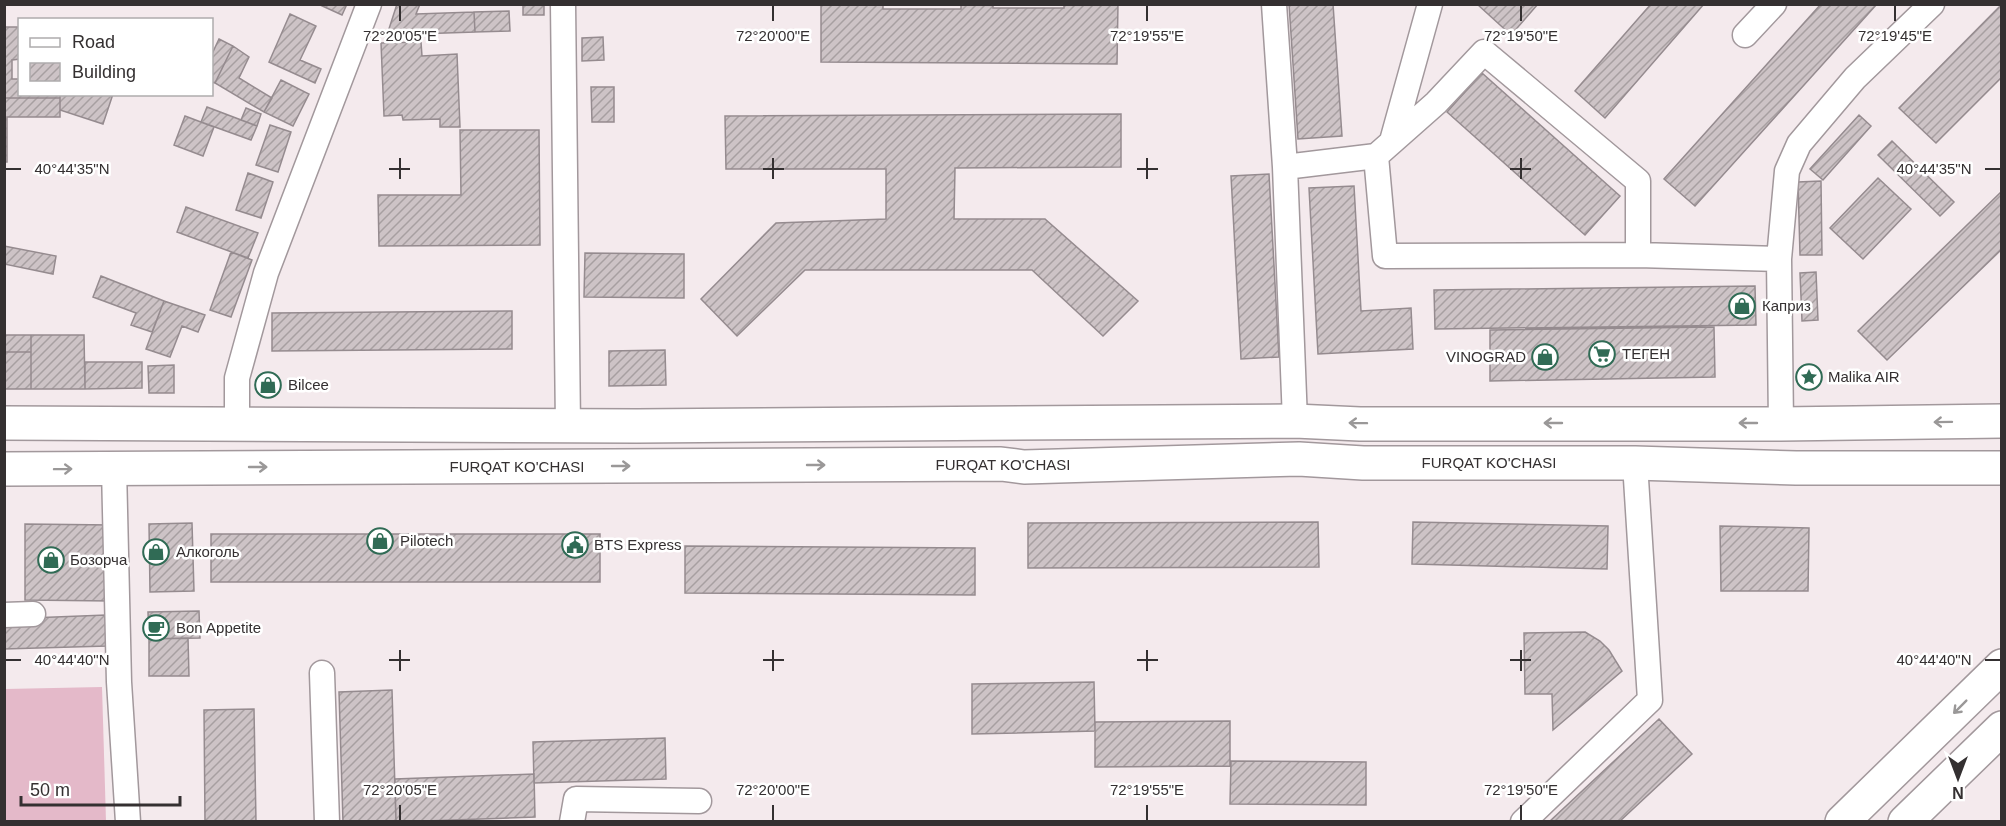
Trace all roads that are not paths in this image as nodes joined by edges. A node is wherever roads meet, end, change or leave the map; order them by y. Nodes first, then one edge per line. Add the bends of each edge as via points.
1 (369, 4) edge
2 (563, 4) edge
3 (1274, 4) edge
4 (1774, 4) edge
5 (1932, 4) edge
6 (1431, 6) edge
7 (1745, 35) dead end
8 (1384, 148) junction
9 (1285, 167) junction
10 (1638, 255) junction
11 (1779, 259) junction
12 (1295, 421) junction
13 (2001, 421) edge
14 (4, 423) edge
15 (1780, 424) junction
16 (237, 425) junction
17 (568, 426) junction
18 (1635, 463) junction
19 (114, 468) junction
20 (2001, 468) edge
21 (4, 469) edge
22 (33, 614) dead end
23 (4, 615) edge
24 (2001, 666) edge
25 (322, 673) dead end
26 (2001, 728) edge
27 (699, 801) dead end
28 (128, 822) edge
29 (327, 822) edge
30 (572, 822) edge
31 (1523, 822) edge
32 (1842, 822) edge
33 (1905, 822) edge

1 - 16 street via 266,273 237,378
2 - 17 street
3 - 9 street
4 - 7 street
5 - 11 street via 1855,78 1798,144 1787,171
6 - 8 street
8 - 9 street
8 - 10 street via 1385,256
8 - 10 street via 1436,103 1484,52 1638,181
9 - 12 street
10 - 11 street
11 - 15 street
15 -> 12 main road
12 - 17 main road
13 -> 15 main road
14 - 16 main road
16 - 17 main road
19 -> 18 main road, FURQAT KO'CHASI via 1001,464 1024,467 1299,459 1363,463
18 - 20 main road, FURQAT KO'CHASI
18 - 31 street via 1650,700
21 -> 19 main road, FURQAT KO'CHASI
19 - 28 street via 119,682
22 - 23 street
24 -> 32 main road
25 - 29 street
26 - 33 main road
27 - 30 street via 576,799

